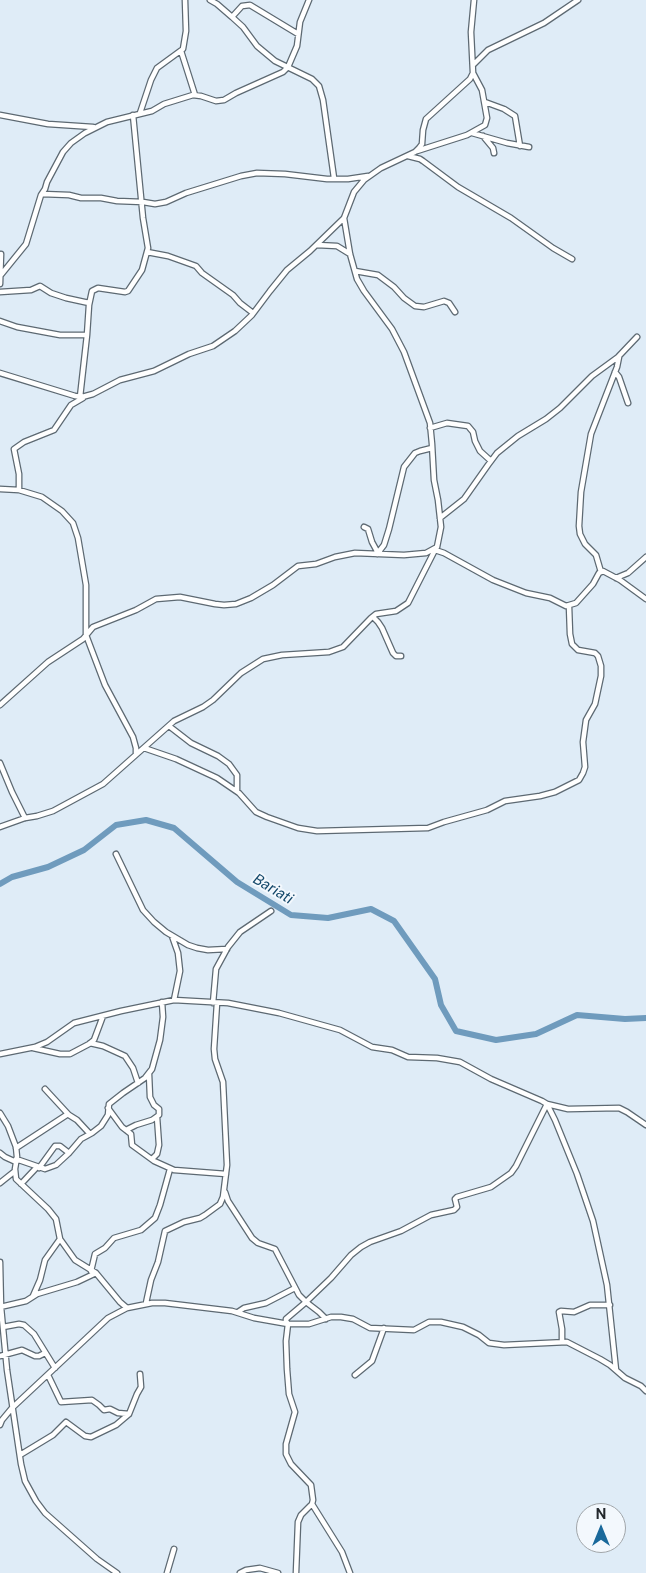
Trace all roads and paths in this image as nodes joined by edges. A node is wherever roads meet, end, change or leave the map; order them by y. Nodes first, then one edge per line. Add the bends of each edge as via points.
1 (186, 0) edge
2 (210, 0) edge
3 (308, 0) edge
4 (474, 0) edge
5 (578, 0) edge
6 (232, 17) junction
7 (298, 34) junction
8 (181, 51) junction
9 (474, 64) junction
10 (288, 67) junction
11 (473, 73) junction
12 (195, 95) junction
13 (484, 102) junction
14 (140, 113) junction
15 (0, 115) edge
16 (133, 115) junction
17 (95, 127) junction
18 (472, 133) junction
19 (483, 136) junction
20 (520, 146) junction
21 (529, 147) dead end
22 (415, 152) junction
23 (494, 153) dead end
24 (406, 156) junction
25 (368, 176) junction
26 (334, 178) junction
27 (42, 194) junction
28 (142, 202) junction
29 (344, 218) junction
30 (317, 244) junction
31 (147, 252) junction
32 (1, 254) edge
33 (350, 254) junction
34 (572, 258) dead end
35 (355, 270) junction
36 (0, 276) edge
37 (0, 284) edge
38 (0, 292) edge
39 (89, 303) junction
40 (454, 312) dead end
41 (253, 313) junction
42 (0, 321) edge
43 (87, 335) junction
44 (636, 337) dead end
45 (620, 355) junction
46 (0, 372) edge
47 (615, 372) junction
48 (86, 396) junction
49 (80, 397) junction
50 (628, 403) dead end
51 (430, 428) junction
52 (432, 448) junction
53 (491, 461) junction
54 (0, 489) edge
55 (18, 490) junction
56 (440, 518) junction
57 (364, 527) dead end
58 (435, 549) junction
59 (378, 554) junction
60 (646, 557) edge
61 (601, 572) junction
62 (616, 578) junction
63 (646, 599) edge
64 (569, 606) junction
65 (373, 617) junction
66 (86, 635) junction
67 (401, 656) dead end
68 (0, 704) edge
69 (169, 726) junction
70 (144, 748) junction
71 (136, 754) junction
72 (0, 763) edge
73 (237, 791) junction
74 (25, 818) junction
75 (0, 827) edge
76 (116, 854) dead end
77 (271, 911) dead end
78 (172, 936) junction
79 (227, 949) junction
80 (174, 1000) junction
81 (162, 1002) junction
82 (215, 1003) junction
83 (103, 1016) junction
84 (90, 1043) junction
85 (33, 1048) junction
86 (0, 1054) edge
87 (149, 1074) junction
88 (138, 1083) junction
89 (46, 1089) dead end
90 (547, 1104) junction
91 (108, 1108) junction
92 (0, 1113) edge
93 (68, 1114) junction
94 (157, 1117) junction
95 (646, 1126) edge
96 (126, 1130) junction
97 (90, 1134) junction
98 (16, 1148) junction
99 (0, 1152) edge
100 (69, 1154) junction
101 (152, 1159) junction
102 (16, 1160) junction
103 (38, 1167) junction
104 (170, 1169) junction
105 (15, 1171) junction
106 (226, 1174) junction
107 (0, 1183) edge
108 (21, 1184) junction
109 (224, 1191) junction
110 (60, 1239) junction
111 (0, 1262) edge
112 (93, 1272) junction
113 (295, 1288) junction
114 (33, 1296) junction
115 (306, 1302) junction
116 (146, 1303) junction
117 (610, 1305) junction
118 (1, 1307) edge
119 (127, 1308) junction
120 (238, 1312) junction
121 (326, 1319) junction
122 (288, 1324) junction
123 (3, 1327) junction
124 (384, 1328) junction
125 (562, 1341) junction
126 (45, 1352) junction
127 (3, 1355) edge
128 (55, 1368) junction
129 (616, 1370) junction
130 (48, 1374) junction
131 (140, 1374) dead end
132 (355, 1375) dead end
133 (646, 1391) edge
134 (12, 1408) junction
135 (129, 1414) junction
136 (0, 1425) edge
137 (20, 1455) junction
138 (312, 1504) junction
139 (174, 1549) dead end
140 (117, 1573) edge
141 (166, 1573) edge
142 (240, 1573) edge
143 (278, 1573) edge
144 (296, 1573) edge
145 (350, 1573) edge

1 - 8 street via 186,41
2 - 6 street
3 - 7 street
4 - 9 street
5 - 9 street via 544,23 488,50
6 - 7 street via 242,6 250,5
6 - 10 street via 264,52
7 - 10 street
8 - 12 street
8 - 14 street via 157,68
9 - 11 street
10 - 12 street via 224,100
10 - 26 street via 320,86
11 - 13 street
11 - 22 street via 426,119 422,144
12 - 14 street
13 - 18 street via 487,123
13 - 20 street via 515,116
14 - 16 street
15 - 17 street via 55,125
16 - 17 street
16 - 28 street
17 - 27 street via 66,148
18 - 19 street
18 - 22 street
19 - 20 street
19 - 23 street
20 - 21 street
22 - 24 street
24 - 25 street
24 - 34 street via 420,159 458,187
25 - 26 street
25 - 29 street via 354,192
26 - 28 street via 257,173 186,193 160,204
27 - 28 street
27 - 36 street via 26,244
28 - 31 street
29 - 30 street
29 - 33 street
30 - 33 street via 337,246
30 - 41 street via 287,270
31 - 39 street via 142,270 130,289 125,292 96,288
31 - 41 street via 196,266
32 - 36 street
33 - 35 street
35 - 40 street via 378,275 415,306 424,307 444,301
35 - 51 street via 364,291 392,329 404,352
36 - 37 street
38 - 39 street via 40,286 51,294
39 - 43 street
41 - 48 street via 213,346
42 - 43 street via 60,336
43 - 49 street
44 - 45 street
45 - 47 street
45 - 53 street via 592,376 560,408 518,436
46 - 49 street
47 - 50 street
47 - 61 street via 592,434 581,492 580,534 596,555
48 - 49 street
48 - 55 street via 71,404 54,430 14,449 19,474
51 - 52 street
51 - 53 street via 446,423 468,426 480,451
52 - 56 street
52 - 59 street via 415,454 404,467 391,523
53 - 56 street via 464,499
54 - 55 street
55 - 66 street via 42,496 73,523 86,585
56 - 58 street via 442,527
57 - 59 street
58 - 59 street via 404,555
58 - 64 street via 511,588
58 - 65 street via 408,603 396,611
59 - 66 street via 355,553 298,566 273,585 236,604 214,604 180,597 156,599 92,627
60 - 62 street via 632,571
61 - 62 street
61 - 64 street via 576,603
62 - 63 street
64 - 73 street via 572,644 578,650 598,656 601,666 595,704 586,720 583,742 585,768 579,780 555,792 505,800 487,810 428,828 357,831 306,830 275,820 256,812
65 - 67 street via 393,652
65 - 69 street via 336,651 263,659 213,700
66 - 68 street via 48,662
66 - 71 street via 105,685 133,737
69 - 70 street
69 - 73 street via 191,743 229,764 237,775
70 - 71 street
70 - 73 street via 190,764
71 - 74 street via 91,791 53,810
72 - 74 street
74 - 75 street
76 - 78 street via 142,910
77 - 79 street via 240,932
78 - 79 street via 197,948
78 - 80 street via 180,971
79 - 82 street via 216,969
80 - 81 street
80 - 82 street
81 - 83 street
81 - 87 street via 160,1040
82 - 90 street via 251,1007 340,1030 372,1047 408,1057 460,1062
82 - 106 street via 214,1049 222,1082
83 - 84 street
83 - 85 street via 74,1024
84 - 85 street via 70,1054
84 - 88 street via 125,1056
85 - 86 street
87 - 88 street
87 - 94 street via 151,1101 159,1110
88 - 91 street via 122,1093
89 - 93 street
90 - 95 street via 568,1109 619,1108
90 - 115 street via 511,1173 491,1187 457,1197 454,1210 431,1214 401,1231 361,1247
90 - 117 street via 590,1212
91 - 96 street
91 - 97 street via 108,1115 101,1126
92 - 98 street
93 - 97 street
93 - 98 street
94 - 96 street
94 - 101 street via 158,1150
96 - 101 street via 132,1136 132,1145
97 - 100 street via 81,1139
98 - 102 street
99 - 102 street
100 - 103 street via 47,1169
100 - 103 street via 60,1146 54,1146
101 - 104 street
102 - 103 street
102 - 105 street
103 - 108 street
104 - 106 street
104 - 112 street via 155,1218 141,1230 114,1238 95,1254
105 - 107 street
105 - 108 street
106 - 109 street
108 - 110 street via 56,1219
109 - 113 street via 252,1238 275,1249
109 - 116 street via 220,1204 213,1210 165,1231
110 - 112 street via 75,1260
110 - 114 street via 45,1260
111 - 118 street
112 - 114 street via 77,1282
112 - 119 street
113 - 115 street
113 - 120 street via 266,1303
114 - 118 street via 26,1302
115 - 121 street
115 - 122 street via 286,1319
116 - 119 street
116 - 120 street
117 - 125 street via 590,1305 574,1312 559,1312
117 - 129 street
118 - 123 street
119 - 128 street via 108,1318
120 - 122 street
121 - 122 street via 309,1324
121 - 124 street via 341,1317 370,1328
122 - 138 street via 287,1369 289,1394 295,1412 286,1454 310,1485
123 - 126 street via 24,1325
123 - 127 street
124 - 125 street via 414,1330 432,1321 463,1327 499,1345
124 - 132 street via 370,1364
125 - 129 street via 572,1343
126 - 127 street via 35,1356 22,1350
126 - 128 street
127 - 134 street
128 - 130 street
129 - 133 street
130 - 134 street
130 - 135 street via 60,1402 92,1400 104,1410
131 - 135 street via 141,1387
134 - 136 street
134 - 137 street
135 - 137 street via 91,1437 66,1422
137 - 140 street via 28,1489 42,1508
138 - 144 street via 298,1522
138 - 145 street via 338,1545
139 - 141 street
142 - 143 street via 260,1568

